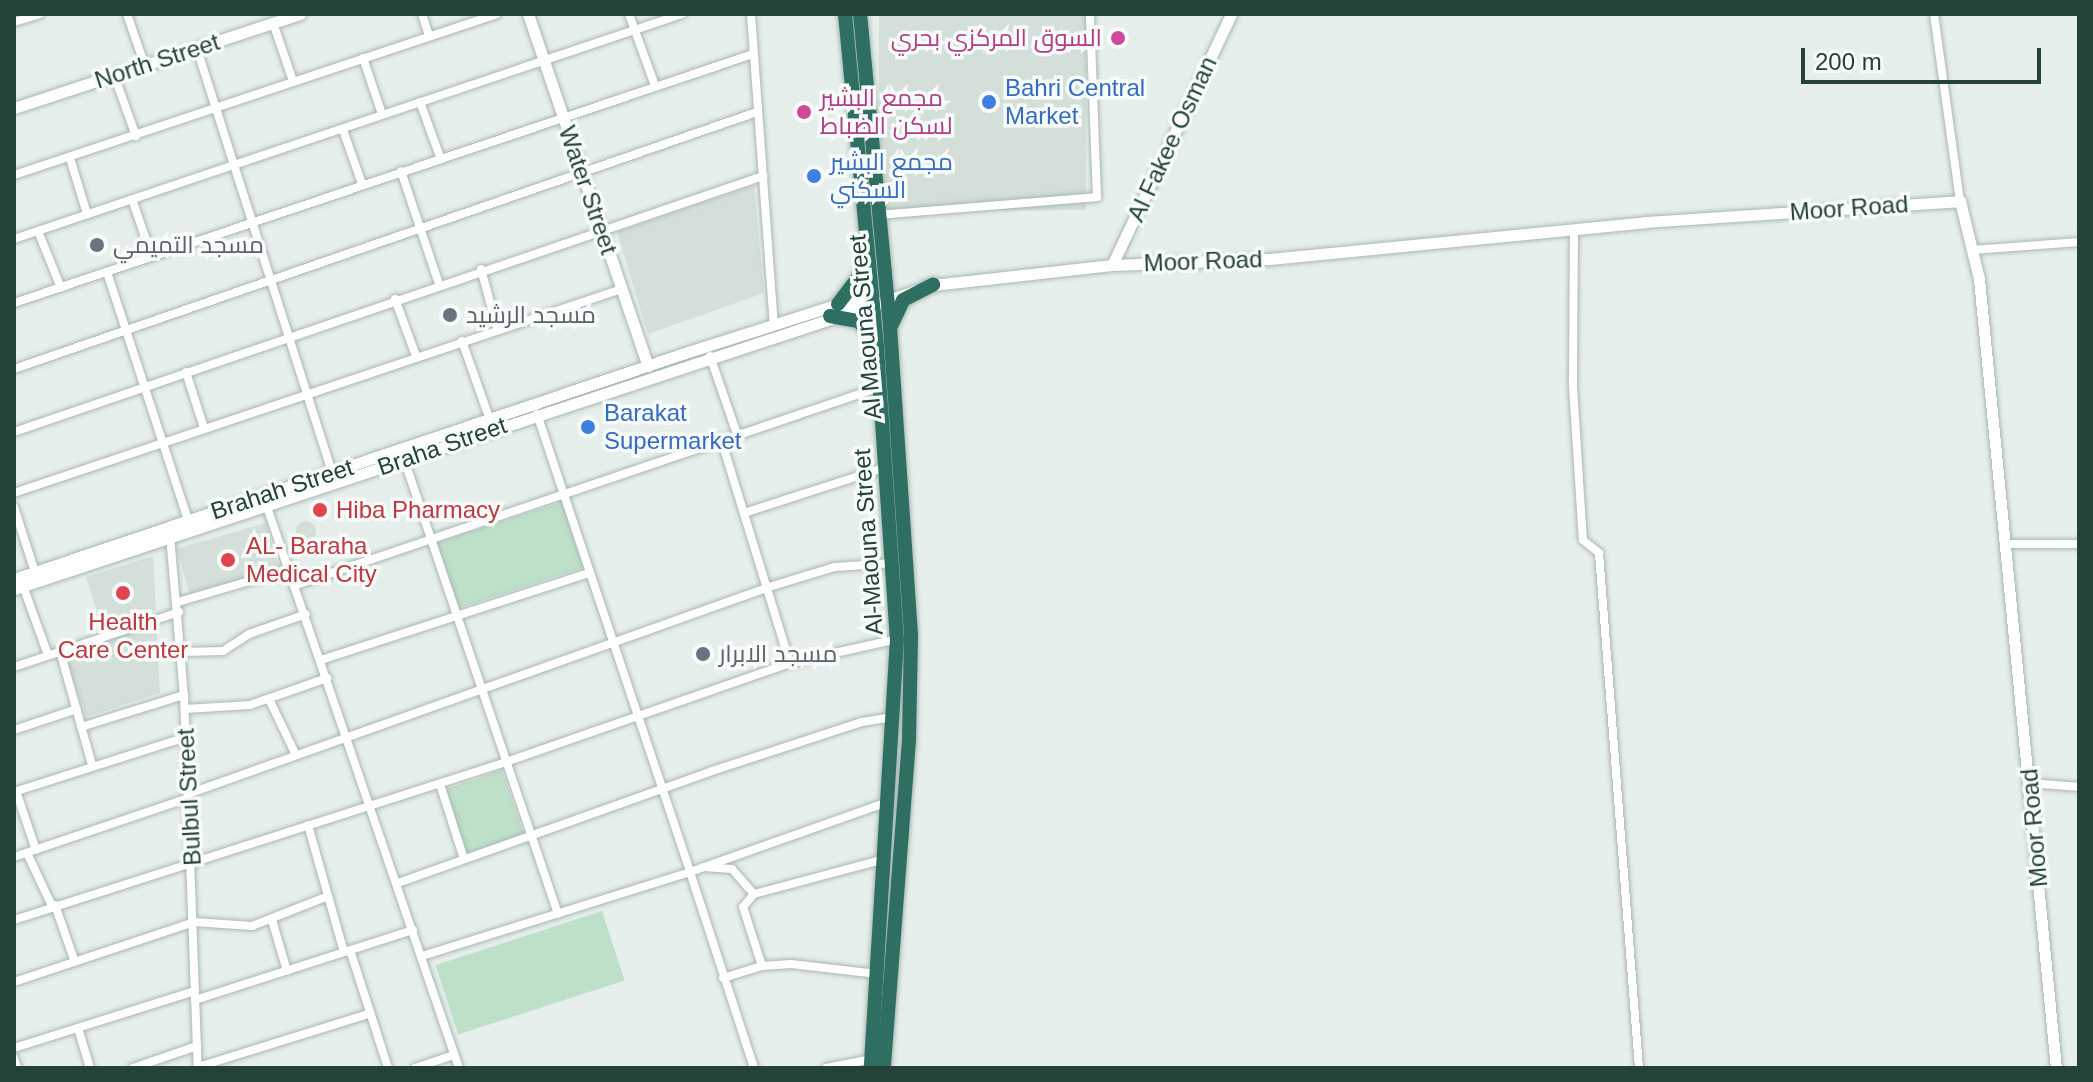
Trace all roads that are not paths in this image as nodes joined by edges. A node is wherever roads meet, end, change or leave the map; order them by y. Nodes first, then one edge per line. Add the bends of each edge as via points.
1 (40, 14) edge
2 (127, 14) edge
3 (298, 14) edge
4 (422, 14) edge
5 (497, 14) edge
6 (528, 14) edge
7 (629, 14) edge
8 (682, 14) edge
9 (751, 14) edge
10 (845, 14) edge
11 (860, 14) edge
12 (1090, 14) edge
13 (1231, 14) edge
14 (1934, 14) edge
15 (14, 22) edge
16 (273, 23) junction
17 (635, 30) junction
18 (429, 35) junction
19 (197, 49) junction
20 (753, 54) junction
21 (363, 58) junction
22 (544, 60) junction
23 (145, 66) junction
24 (114, 75) junction
25 (293, 81) junction
26 (655, 86) junction
27 (420, 102) junction
28 (14, 108) edge
29 (217, 110) junction
30 (754, 113) junction
31 (382, 114) junction
32 (563, 117) junction
33 (343, 130) junction
34 (136, 136) junction
35 (440, 157) junction
36 (70, 158) junction
37 (235, 166) junction
38 (401, 171) junction
39 (14, 175) edge
40 (584, 175) junction
41 (763, 176) junction
42 (362, 184) junction
43 (132, 199) junction
44 (1960, 201) junction
45 (87, 214) junction
46 (878, 215) junction
47 (252, 222) junction
48 (421, 228) junction
49 (1574, 229) junction
50 (38, 231) junction
51 (603, 231) junction
52 (14, 239) edge
53 (2079, 242) edge
54 (1973, 250) junction
55 (152, 257) junction
56 (866, 262) junction
57 (1112, 265) junction
58 (481, 269) junction
59 (107, 272) junction
60 (271, 280) junction
61 (439, 284) junction
62 (933, 285) junction
63 (61, 288) junction
64 (622, 289) junction
65 (887, 296) junction
66 (395, 299) junction
67 (870, 301) junction
68 (14, 303) edge
69 (834, 310) junction
70 (774, 325) junction
71 (890, 327) junction
72 (497, 328) junction
73 (126, 331) junction
74 (292, 334) junction
75 (462, 341) junction
76 (877, 348) junction
77 (709, 355) junction
78 (416, 356) junction
79 (648, 366) junction
80 (14, 369) edge
81 (186, 372) junction
82 (145, 386) junction
83 (880, 387) junction
84 (307, 393) junction
85 (537, 413) junction
86 (490, 420) junction
87 (204, 428) junction
88 (14, 432) edge
89 (737, 434) junction
90 (721, 439) junction
91 (162, 442) junction
92 (404, 459) junction
93 (886, 467) junction
94 (332, 473) junction
95 (14, 493) edge
96 (565, 496) junction
97 (266, 504) junction
98 (14, 507) edge
99 (744, 513) junction
100 (188, 520) junction
101 (169, 532) junction
102 (432, 541) junction
103 (2007, 544) junction
104 (2079, 544) edge
105 (894, 563) junction
106 (290, 569) junction
107 (35, 572) junction
108 (589, 573) junction
109 (17, 585) edge
110 (296, 585) junction
111 (769, 587) junction
112 (178, 607) junction
113 (306, 614) junction
114 (457, 615) junction
115 (897, 639) junction
116 (612, 642) junction
117 (60, 651) junction
118 (181, 652) junction
119 (48, 655) junction
120 (321, 660) junction
121 (790, 663) junction
122 (14, 667) edge
123 (327, 678) junction
124 (482, 687) junction
125 (184, 695) junction
126 (269, 699) junction
127 (77, 709) junction
128 (185, 709) junction
129 (638, 717) junction
130 (896, 717) junction
131 (81, 727) junction
132 (14, 730) edge
133 (186, 737) junction
134 (348, 737) junction
135 (296, 755) junction
136 (506, 762) junction
137 (92, 765) junction
138 (2030, 783) junction
139 (440, 784) junction
140 (2079, 787) edge
141 (663, 790) junction
142 (15, 791) edge
143 (188, 796) junction
144 (890, 801) junction
145 (371, 805) junction
146 (308, 825) junction
147 (531, 836) junction
148 (32, 851) junction
149 (14, 857) edge
150 (464, 859) junction
151 (886, 859) junction
152 (192, 860) junction
153 (703, 867) junction
154 (690, 872) junction
155 (398, 883) junction
156 (754, 894) junction
157 (328, 896) junction
158 (54, 906) junction
159 (558, 914) junction
160 (14, 920) edge
161 (272, 920) junction
162 (194, 922) junction
163 (413, 930) junction
164 (347, 951) junction
165 (422, 956) junction
166 (75, 962) junction
167 (762, 966) junction
168 (287, 971) junction
169 (878, 975) junction
170 (723, 978) junction
171 (14, 982) edge
172 (195, 996) junction
173 (368, 1014) junction
174 (78, 1028) junction
175 (197, 1046) junction
176 (14, 1048) edge
177 (454, 1055) junction
178 (14, 1058) edge
179 (876, 1065) edge
180 (198, 1067) edge
181 (17, 1068) edge
182 (90, 1068) edge
183 (133, 1068) edge
184 (388, 1068) edge
185 (415, 1068) edge
186 (459, 1068) edge
187 (754, 1068) edge
188 (826, 1068) edge
189 (1639, 1068) edge
190 (2056, 1068) edge

1 - 15 street
2 - 23 street
3 - 16 street, North Street
4 - 18 street
5 - 18 street
6 - 22 street, Water Street
7 - 17 street
8 - 17 street
9 - 20 street
10 - 56 highway, Al-Maouna Street
11 - 46 highway, Al Maouna Street
12 - 46 street via 1097,197
13 - 57 street, Al Fakee Osman
14 - 44 street
16 - 19 street, North Street
16 - 25 street
17 - 22 street
17 - 26 street
18 - 21 street
19 - 23 street, North Street
19 - 29 street
20 - 26 street
20 - 30 street
21 - 25 street
21 - 31 street
22 - 27 street
22 - 32 street, Water Street
23 - 24 street, North Street
24 - 28 street, North Street
24 - 34 street
25 - 29 street
26 - 32 street
27 - 31 street
27 - 35 street
29 - 34 street
29 - 37 street
30 - 40 street
30 - 41 street
31 - 33 street
32 - 35 street
32 - 40 street, Water Street
33 - 37 street
33 - 42 street
34 - 36 street
35 - 38 street
36 - 39 street
36 - 45 street
37 - 43 street
37 - 47 street
38 - 42 street
38 - 48 street
40 - 48 street
40 - 51 street, Water Street
41 - 51 street
41 - 70 street
42 - 47 street
43 - 45 street
43 - 55 street
44 - 49 street, Moor Road
44 - 54 street, Moor Road
45 - 50 street
46 - 65 highway, Al Maouna Street
47 - 55 street
47 - 60 street
48 - 60 street
48 - 61 street
49 - 57 street, Moor Road via 1283,258
49 - 189 street via 1573,387 1583,540 1599,553
50 - 52 street
50 - 63 street
51 - 58 street
51 - 64 street, Water Street
53 - 54 street
54 - 103 street, Moor Road
55 - 59 street
56 - 67 highway, Al-Maouna Street
56 - 69 highway via 860,282
57 - 62 street, Moor Road
58 - 61 street
58 - 72 street
59 - 63 street
59 - 73 street
60 - 73 street
60 - 74 street
61 - 66 street
62 - 65 street, Moor Road
62 - 71 highway via 903,300
63 - 68 street
64 - 72 street
64 - 79 street, Water Street
65 - 67 street, Moor Road
65 - 71 highway, Al Maouna Street
66 - 74 street
66 - 78 street
67 - 69 street, Brahah Street
67 - 76 highway, Al-Maouna Street
69 - 70 street, Brahah Street
69 - 76 highway via 864,325
69 - 77 street, Braha Street
70 - 79 street, Brahah Street
71 - 179 highway, Al Maouna Street via 911,674
72 - 75 street
73 - 80 street
73 - 82 street
74 - 81 street
74 - 84 street
75 - 78 street
75 - 86 street
76 - 83 highway, Al-Maouna Street
77 - 85 street, Braha Street
77 - 89 street
78 - 84 street
79 - 86 street, Brahah Street
81 - 82 street
81 - 87 street
82 - 88 street
82 - 91 street
83 - 89 street
83 - 93 highway, Al-Maouna Street
84 - 87 street
84 - 94 street
85 - 92 street, Braha Street
85 - 96 street
86 - 94 street, Brahah Street
87 - 91 street
89 - 90 street
90 - 96 street
90 - 99 street
91 - 95 street
91 - 100 street
92 - 97 street, Braha Street
92 - 102 street
93 - 99 street
93 - 105 highway, Al-Maouna Street
94 - 100 street, Brahah Street
96 - 102 street
96 - 108 street
97 - 101 street, Braha Street
97 - 106 street
98 - 107 street
99 - 111 street
100 - 101 street, Brahah Street
101 - 107 street, Brahah Street
101 - 109 street, Braha Street
101 - 112 street, Bulbul Street
102 - 110 street
102 - 114 street
103 - 104 street
103 - 138 street, Moor Road
105 - 111 street via 835,567
105 - 115 highway, Al-Maouna Street
106 - 110 street
106 - 112 street
107 - 109 street, Brahah Street
108 - 114 street
108 - 116 street
109 - 119 street
110 - 113 street
111 - 116 street
111 - 121 street
112 - 117 street
112 - 118 street, Bulbul Street
113 - 118 street via 256,631 223,651
113 - 120 street
114 - 120 street
114 - 124 street
115 - 121 street
115 - 130 highway, Al-Maouna Street
116 - 124 street
116 - 129 street
117 - 119 street
117 - 127 street
118 - 125 street, Bulbul Street
119 - 122 street
120 - 123 street
121 - 129 street
123 - 126 street
123 - 134 street
124 - 134 street
124 - 136 street
125 - 128 street, Bulbul Street
125 - 131 street
126 - 128 street
126 - 135 street
127 - 131 street
127 - 132 street
128 - 133 street, Bulbul Street
129 - 136 street
129 - 141 street
130 - 141 street via 862,722
130 - 144 highway, Al-Maouna Street
131 - 137 street
133 - 137 street
133 - 143 street, Bulbul Street
134 - 135 street
134 - 145 street
135 - 143 street
136 - 139 street
136 - 147 street
137 - 142 street
138 - 140 street
138 - 190 street, Moor Road
139 - 145 street
139 - 150 street
141 - 147 street
141 - 154 street
142 - 148 street
143 - 148 street
143 - 152 street, Bulbul Street
144 - 151 highway, Al-Maouna Street
144 - 153 street
145 - 146 street
145 - 155 street
146 - 152 street
146 - 157 street
147 - 150 street
147 - 159 street
148 - 149 street
148 - 158 street
150 - 155 street
151 - 156 street
151 - 169 highway, Al-Maouna Street
152 - 158 street
152 - 162 street, Bulbul Street
153 - 154 street
153 - 156 street via 732,869
154 - 159 street
154 - 170 street
155 - 163 street
156 - 167 street via 743,907
157 - 161 street
157 - 164 street
158 - 160 street
158 - 166 street
159 - 165 street
161 - 162 street via 252,926
161 - 168 street
162 - 166 street
162 - 172 street, Bulbul Street
163 - 164 street
163 - 165 street
164 - 168 street
164 - 173 street
165 - 177 street
166 - 171 street
167 - 169 street via 811,965
167 - 170 street
168 - 172 street
169 - 179 highway, Al-Maouna Street
170 - 187 street
172 - 174 street
172 - 175 street, Bulbul Street
173 - 180 street
173 - 184 street
174 - 176 street
174 - 182 street
175 - 180 street, Bulbul Street
175 - 183 street
177 - 185 street
177 - 186 street
178 - 181 street
179 - 188 street

